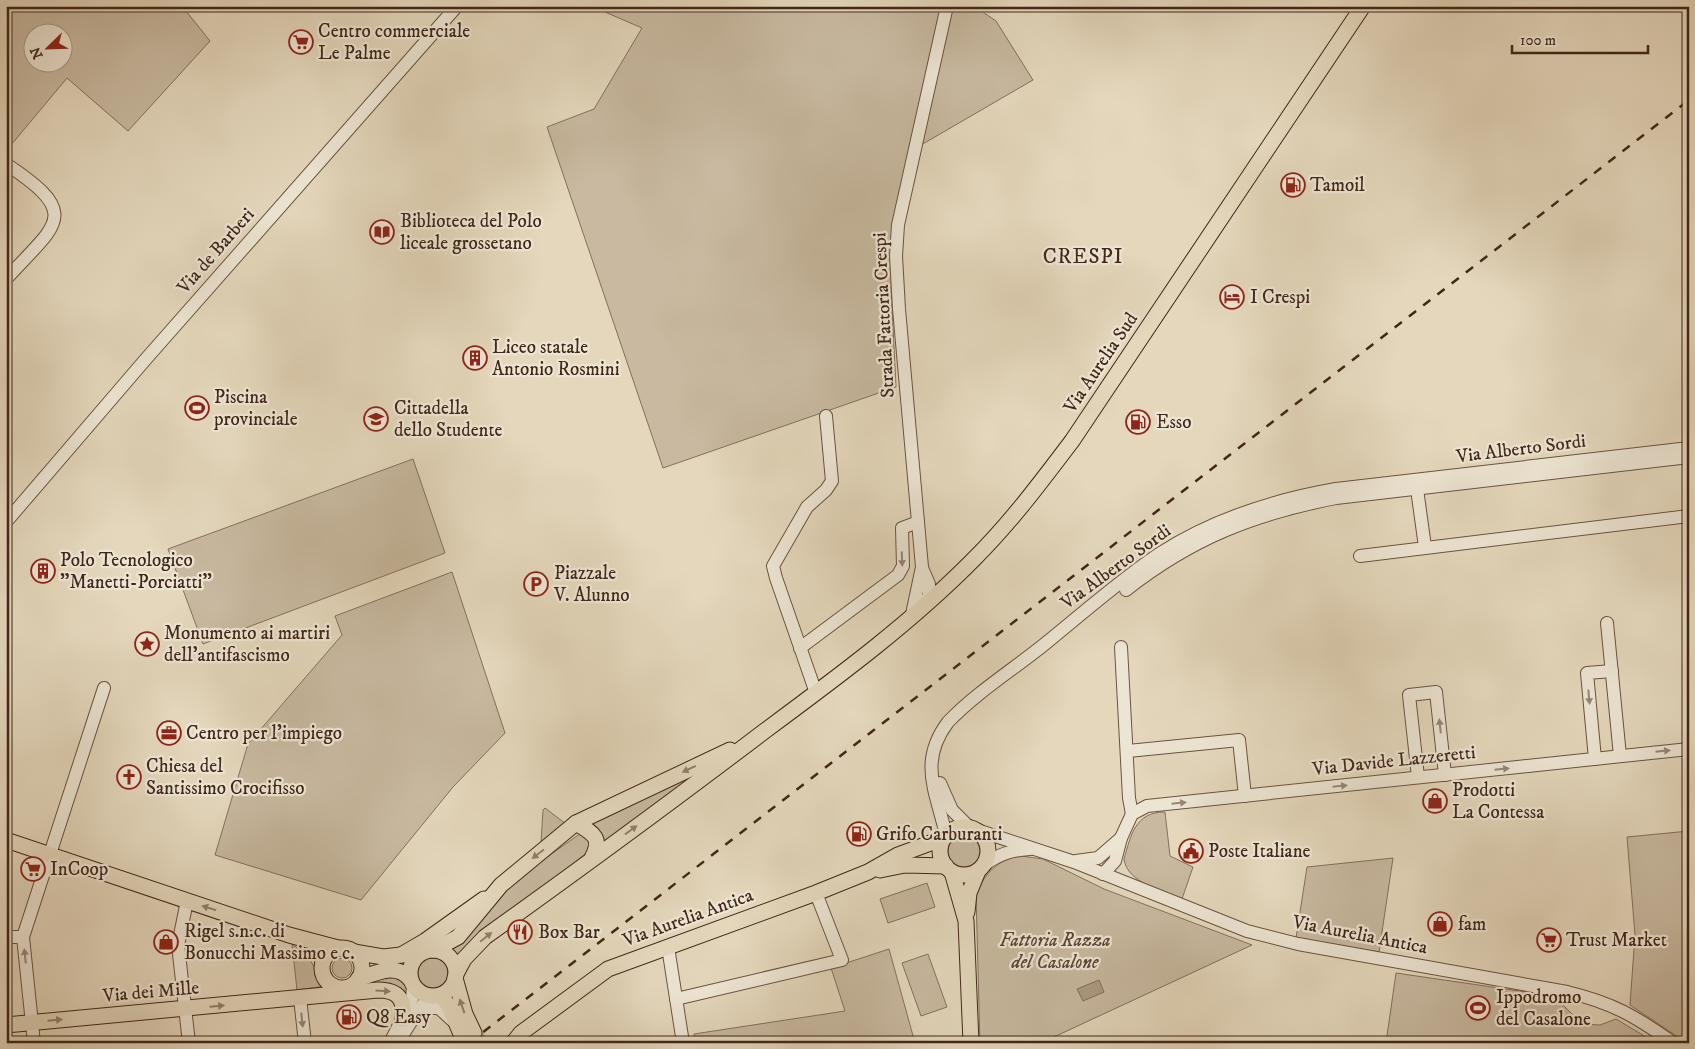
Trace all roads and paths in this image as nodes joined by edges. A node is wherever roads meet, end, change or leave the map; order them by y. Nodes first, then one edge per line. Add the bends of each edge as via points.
1 (457, 6) edge
2 (947, 6) edge
3 (1363, 6) edge
4 (6, 164) edge
5 (6, 279) edge
6 (826, 416) dead end
7 (1689, 448) edge
8 (1689, 457) edge
9 (1417, 489) junction
10 (1689, 516) edge
11 (6, 522) edge
12 (918, 522) junction
13 (1424, 547) junction
14 (1360, 556) dead end
15 (931, 587) junction
16 (929, 602) junction
17 (911, 619) junction
18 (1607, 623) dead end
19 (1121, 647) dead end
20 (800, 648) junction
21 (1612, 671) junction
22 (104, 688) dead end
23 (816, 693) junction
24 (764, 732) junction
25 (1689, 749) edge
26 (1128, 751) junction
27 (1620, 756) junction
28 (1595, 759) junction
29 (1445, 775) junction
30 (1418, 778) junction
31 (1245, 796) junction
32 (1132, 814) junction
33 (576, 823) junction
34 (973, 828) junction
35 (945, 836) junction
36 (6, 840) edge
37 (1040, 849) junction
38 (52, 854) junction
39 (1110, 857) junction
40 (592, 858) junction
41 (1074, 862) junction
42 (981, 868) junction
43 (949, 869) junction
44 (868, 872) junction
45 (1102, 874) junction
46 (1120, 881) junction
47 (816, 893) junction
48 (492, 895) junction
49 (187, 901) junction
50 (966, 921) junction
51 (292, 936) junction
52 (6, 937) edge
53 (23, 937) junction
54 (668, 947) junction
55 (338, 948) junction
56 (354, 952) junction
57 (428, 952) junction
58 (401, 955) junction
59 (322, 967) junction
60 (456, 976) junction
61 (358, 979) junction
62 (412, 983) junction
63 (335, 986) junction
64 (435, 996) junction
65 (301, 998) junction
66 (676, 999) junction
67 (185, 1009) junction
68 (418, 1014) junction
69 (403, 1019) junction
70 (32, 1022) junction
71 (534, 1024) junction
72 (6, 1025) edge
73 (457, 1026) junction
74 (34, 1043) edge
75 (189, 1043) edge
76 (305, 1043) edge
77 (390, 1043) edge
78 (396, 1043) edge
79 (513, 1043) edge
80 (523, 1043) edge
81 (683, 1043) edge
82 (971, 1043) edge
83 (1673, 1043) edge

1 - 11 street, Via de Barberi via 145,360 26,504
2 - 12 street, Strada Fattoria Crespi via 896,241
3 - 15 main road, Via Aurelia Sud via 1072,441 993,539
4 - 5 street via 44,194 53,205 56,217 52,229
6 - 20 street via 832,481 807,507 773,566
7 - 35 street, Via Alberto Sordi via 1296,496 1264,504 1180,542 1126,580 948,722 934,746 930,767
8 - 9 street, Via Alberto Sordi
9 - 13 street
9 - 34 street, Via Alberto Sordi via 1336,498 1268,513 1184,549 1130,586 949,734 939,755 938,778 952,810
10 - 13 street
12 - 15 street, Strada Fattoria Crespi via 922,567
12 -> 20 street via 902,528 903,566 898,575
13 - 14 street
15 - 16 main road, Via Aurelia Sud
15 - 16 street, Strada Fattoria Crespi via 922,598
15 - 17 street
16 - 17 main road, Via Aurelia Sud
17 - 23 main road, Via Aurelia Sud
18 - 21 street
19 - 26 street
20 - 23 street
21 - 27 street
21 -> 28 street via 1587,673
22 - 38 street
23 - 24 main road, Via Aurelia Sud
24 -> 33 main road
40 -> 24 main road
27 -> 25 street, Via Davide Lazzeretti
26 - 31 street via 1238,740
26 - 32 street
27 - 28 street, Via Davide Lazzeretti
29 -> 28 street, Via Davide Lazzeretti
29 - 30 street, Via Davide Lazzeretti
29 -> 30 street via 1436,692 1409,695
31 -> 30 street, Via Davide Lazzeretti
32 -> 31 street, Via Davide Lazzeretti via 1147,806
32 - 39 street
33 - 40 main road via 595,837 597,850
33 -> 48 main road
34 - 35 main road, Via Aurelia Antica via 956,828
34 - 37 street, Via Aurelia Antica
34 - 42 main road via 985,837 988,844 988,855
35 - 43 main road via 940,852
35 - 44 main road, Via Aurelia Antica via 898,855
36 - 38 main road
37 - 41 street, Via Aurelia Antica
37 - 42 street, Via Aurelia Antica via 1009,851
38 - 49 main road
38 - 53 street
39 - 41 street
39 - 45 street
39 - 46 street
60 -> 40 main road via 464,959 485,937
41 - 45 street, Via Aurelia Antica
42 - 43 main road, Via Aurelia Antica via 967,875
42 - 50 main road via 969,893
43 - 44 main road, Via Aurelia Antica via 905,865
43 - 50 main road
44 - 47 main road, Via Aurelia Antica
45 - 46 street, Via Aurelia Antica
46 - 83 street, Via Aurelia Antica via 1247,931 1298,944 1602,1001 1648,1025
47 - 54 main road, Via Aurelia Antica
47 - 66 street via 842,960
48 - 57 main road via 465,930 450,943
48 - 58 main road
51 -> 49 main road
49 - 67 street via 178,945
50 - 82 main road
51 - 55 main road
51 - 59 main road via 311,951
52 - 53 street
70 -> 53 street
54 - 66 street
54 - 71 main road, Via Aurelia Antica via 603,972
55 - 56 main road
55 - 59 main road via 327,955
56 - 58 main road via 383,957
56 - 61 main road via 361,962
57 - 58 main road
57 - 60 main road via 448,956 454,964
57 - 62 main road via 411,964
59 - 63 main road via 327,980
60 - 64 main road via 448,990
73 -> 60 main road via 469,1037
61 - 62 main road via 400,970
61 - 63 main road via 350,986
62 - 64 main road via 422,994
62 - 69 street via 412,999
63 - 65 main road, Via dei Mille
64 - 68 street via 423,1003
64 - 73 main road via 449,1006
67 -> 65 main road, Via dei Mille
65 -> 69 main road via 388,990 403,1002
65 -> 76 street
66 - 81 street
70 -> 67 main road, Via dei Mille
67 - 75 street
68 - 73 street via 439,1008
68 - 78 street
69 - 77 street
70 - 72 main road, Via dei Mille
70 - 74 street
71 - 79 main road, Via Aurelia Antica
71 - 80 main road, Via Aurelia Antica

